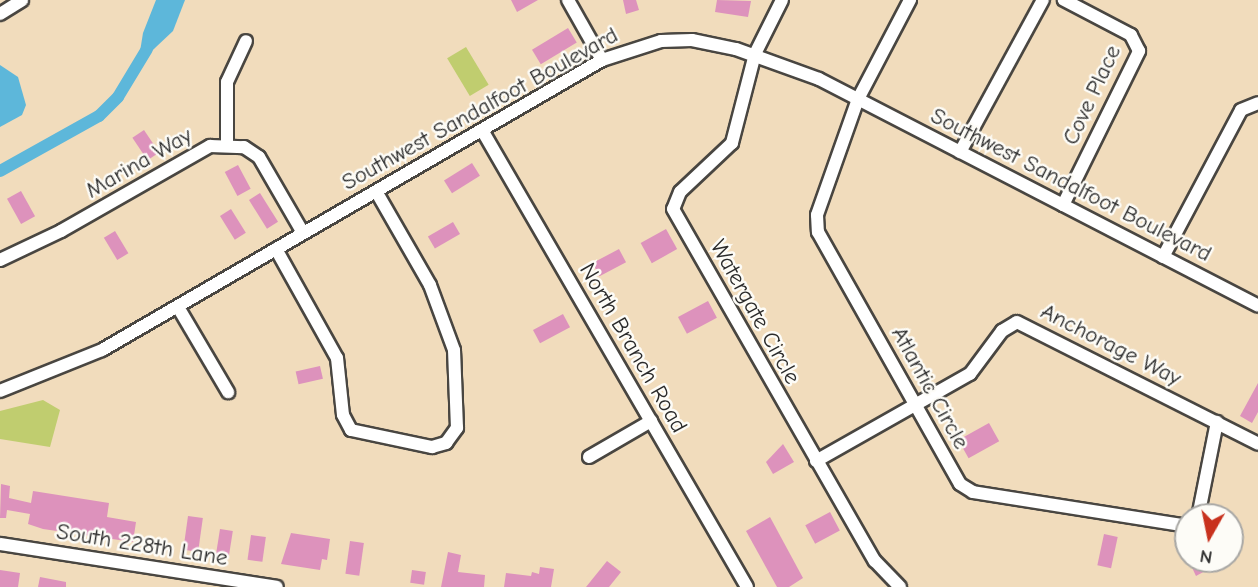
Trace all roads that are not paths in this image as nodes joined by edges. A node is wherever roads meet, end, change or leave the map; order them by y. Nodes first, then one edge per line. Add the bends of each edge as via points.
1 (22, 0) edge
2 (568, 0) edge
3 (782, 0) edge
4 (910, 0) edge
5 (1043, 0) edge
6 (1064, 0) edge
7 (0, 14) edge
8 (246, 41) dead end
9 (755, 54) junction
10 (602, 60) junction
11 (858, 99) junction
12 (1258, 103) edge
13 (482, 130) junction
14 (227, 146) junction
15 (961, 152) junction
16 (376, 191) junction
17 (1063, 205) junction
18 (303, 233) junction
19 (276, 249) junction
20 (1163, 257) junction
21 (0, 260) edge
22 (1258, 306) edge
23 (178, 307) junction
24 (0, 391) edge
25 (228, 392) dead end
26 (916, 405) junction
27 (651, 421) junction
28 (1217, 422) junction
29 (1258, 444) edge
30 (589, 457) dead end
31 (816, 461) junction
32 (1201, 503) edge
33 (1174, 524) edge
34 (0, 544) edge
35 (277, 587) edge
36 (747, 587) edge
37 (900, 587) edge

1 - 7 street
2 - 10 street
3 - 9 street
4 - 11 street, Atlantic Circle
5 - 15 street
6 - 17 street, Cove Place via 1131,35 1139,51
8 - 14 street via 227,82
9 - 10 street, Southwest Sandalfoot Boulevard via 682,40 641,44
9 - 11 street, Southwest Sandalfoot Boulevard
9 - 31 street, Watergate Circle via 732,144 680,192 673,209
10 - 13 street, Southwest Sandalfoot Boulevard
11 - 15 street, Southwest Sandalfoot Boulevard
11 - 26 street, Atlantic Circle via 816,224
12 - 20 street via 1241,110
13 - 16 street, Southwest Sandalfoot Boulevard
13 - 27 street, North Branch Road
14 - 18 street, Marina Way via 244,147 259,157
14 - 21 street, Marina Way via 202,150 61,232
15 - 17 street, Southwest Sandalfoot Boulevard
16 - 18 street, Southwest Sandalfoot Boulevard
16 - 19 street via 430,285 448,330 459,398 457,428 446,443 432,447 351,430 344,415 344,386 334,349
17 - 20 street, Southwest Sandalfoot Boulevard
18 - 19 street, Southwest Sandalfoot Boulevard
19 - 23 street, Southwest Sandalfoot Boulevard
20 - 22 street, Southwest Sandalfoot Boulevard
23 - 24 street, Southwest Sandalfoot Boulevard via 65,368
23 - 25 street
26 - 28 street, Anchorage Way via 970,374 1002,331 1017,322
26 - 31 street, Anchorage Way
26 - 33 street, Atlantic Circle via 960,484 973,492
27 - 30 street
27 - 36 street, North Branch Road
28 - 29 street, Anchorage Way
28 - 32 street
31 - 37 street, Watergate Circle via 875,561
34 - 35 street, South 228th Lane

